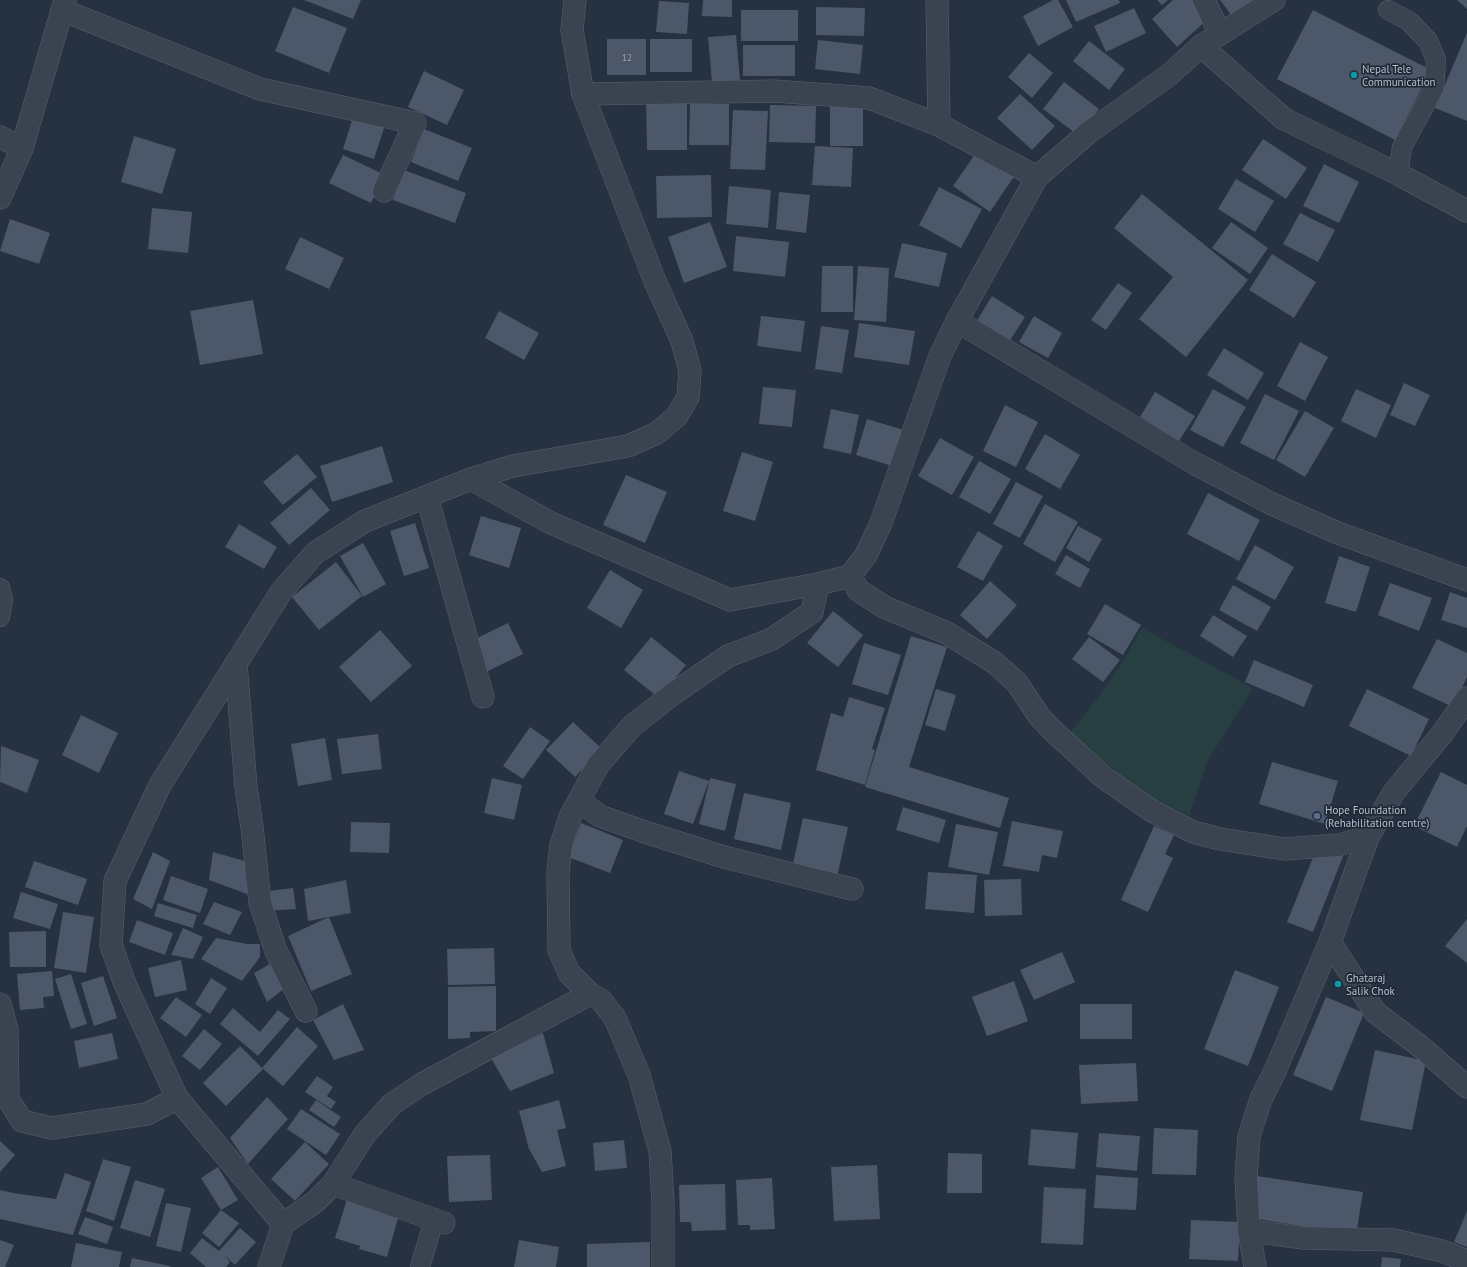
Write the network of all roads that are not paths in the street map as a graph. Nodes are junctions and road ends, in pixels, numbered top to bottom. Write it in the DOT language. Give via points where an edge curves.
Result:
graph roads {
  1 [pos="575,0"];
  2 [pos="937,0"];
  3 [pos="1204,0"];
  4 [pos="1274,0"];
  5 [pos="64,5"];
  6 [pos="1388,10"];
  7 [pos="1220,34"];
  8 [pos="1201,46"];
  9 [pos="583,94"];
  10 [pos="938,125"];
  11 [pos="0,137"];
  12 [pos="22,148"];
  13 [pos="1398,174"];
  14 [pos="1037,177"];
  15 [pos="384,191"];
  16 [pos="0,198"];
  17 [pos="1467,211"];
  18 [pos="957,321"];
  19 [pos="471,478"];
  20 [pos="427,497"];
  21 [pos="850,576"];
  22 [pos="1467,580"];
  23 [pos="818,584"];
  24 [pos="0,588"];
  25 [pos="0,617"];
  26 [pos="236,664"];
  27 [pos="483,696"];
  28 [pos="1467,698"];
  29 [pos="579,801"];
  30 [pos="1368,837"];
  31 [pos="852,889"];
  32 [pos="1330,942"];
  33 [pos="590,994"];
  34 [pos="0,1004"];
  35 [pos="306,1011"];
  36 [pos="1467,1087"];
  37 [pos="177,1098"];
  38 [pos="333,1184"];
  39 [pos="439,1221"];
  40 [pos="284,1224"];
  41 [pos="1249,1231"];
  42 [pos="1467,1261"];
  43 [pos="269,1267"];
  44 [pos="420,1267"];
  45 [pos="663,1267"];
  46 [pos="1255,1267"];
  1 -- 9 [label="street" via="572,30"];
  2 -- 10 [label="street"];
  3 -- 7 [label="street"];
  4 -- 7 [label="street"];
  5 -- 12 [label="street"];
  5 -- 15 [label="street" via="260,89 415,122"];
  6 -- 13 [label="lane" via="1409,21 1428,41 1436,60 1434,88 1402,147"];
  7 -- 8 [label="street"];
  8 -- 13 [label="street" via="1284,119"];
  8 -- 14 [label="street" via="1169,75 1088,133"];
  9 -- 10 [label="street" via="774,91 869,98"];
  9 -- 19 [label="street" via="654,279 682,341 690,371 688,397 677,416 657,433 628,446 513,466"];
  10 -- 14 [label="street"];
  11 -- 12 [label="street"];
  12 -- 16 [label="street"];
  13 -- 17 [label="street"];
  14 -- 18 [label="street"];
  18 -- 21 [label="street" via="940,356 881,522 866,555"];
  18 -- 22 [label="street" via="1194,463 1272,504 1338,533"];
  19 -- 20 [label="street"];
  19 -- 23 [label="street" via="552,523 730,600"];
  20 -- 26 [label="street" via="365,521 315,553 281,592"];
  20 -- 27 [label="street"];
  21 -- 23 [label="street"];
  21 -- 30 [label="street" via="858,590 884,607 947,633 995,663 1017,683 1050,728 1103,776 1152,811 1193,832 1285,849 1338,845"];
  23 -- 29 [label="street" via="812,612 772,639 728,656 632,726 598,765"];
  24 -- 25 [label="lane"];
  26 -- 35 [label="street" via="246,787 260,903 276,951"];
  26 -- 37 [label="street" via="160,785 115,881 111,945 125,984"];
  28 -- 30 [label="street" via="1442,734 1394,792"];
  29 -- 31 [label="street" via="600,816 645,832 724,857"];
  29 -- 33 [label="street" via="570,817 561,845 558,872 559,950 569,973"];
  30 -- 32 [label="street"];
  32 -- 36 [label="street" via="1375,1012"];
  32 -- 41 [label="street" via="1262,1099 1249,1136 1246,1178"];
  33 -- 38 [label="street" via="422,1084 392,1104 365,1134"];
  33 -- 45 [label="street" via="601,1000 615,1018 639,1075 660,1151"];
  34 -- 37 [label="street" via="7,1029 8,1099 22,1121 52,1128 147,1114"];
  37 -- 40 [label="street"];
  38 -- 39 [label="street"];
  38 -- 40 [label="street" via="316,1202"];
  39 -- 44 [label="lane"];
  40 -- 43 [label="street"];
  41 -- 42 [label="street" via="1304,1238 1394,1240 1442,1251"];
  41 -- 46 [label="street"];
}
